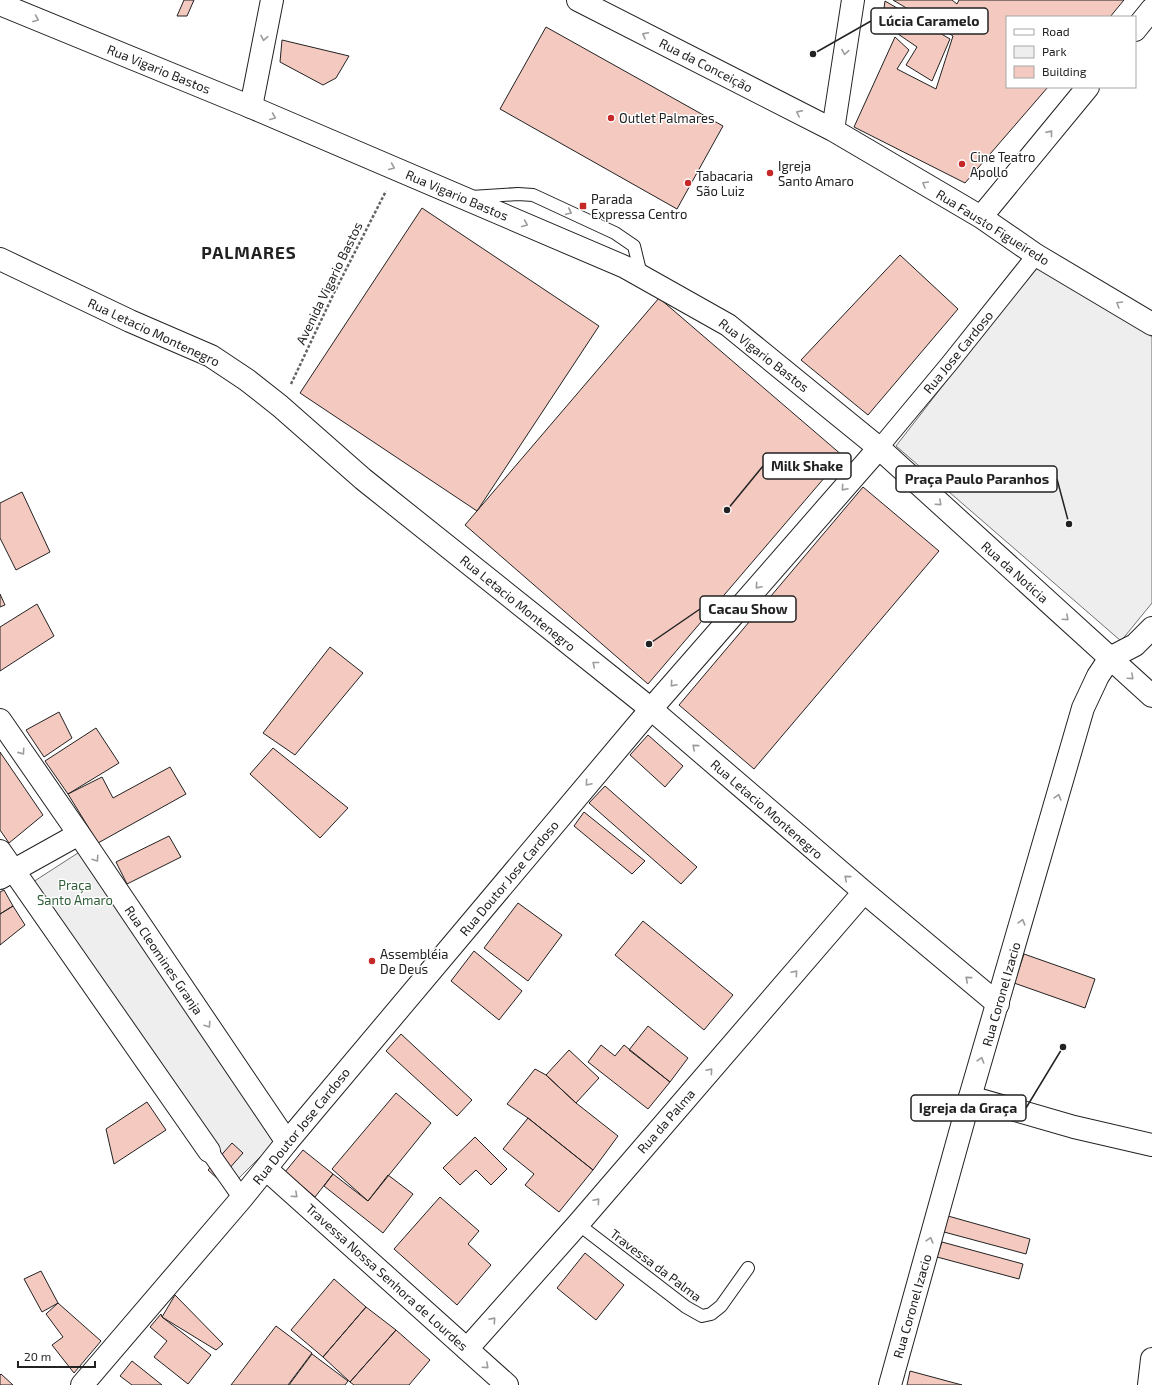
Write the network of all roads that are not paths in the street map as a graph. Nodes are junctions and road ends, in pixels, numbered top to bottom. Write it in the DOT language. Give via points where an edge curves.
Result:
graph roads {
  1 [pos="272,0"];
  2 [pos="578,0"];
  3 [pos="853,0"];
  4 [pos="0,4"];
  5 [pos="1152,9"];
  6 [pos="1136,29"];
  7 [pos="1087,88"];
  8 [pos="251,107"];
  9 [pos="833,130"];
  10 [pos="464,198"];
  11 [pos="981,217"];
  12 [pos="1036,254"];
  13 [pos="0,259"];
  14 [pos="641,275"];
  15 [pos="1152,324"];
  16 [pos="879,448"];
  17 [pos="1152,628"];
  18 [pos="1110,658"];
  19 [pos="1152,696"];
  20 [pos="651,709"];
  21 [pos="0,720"];
  22 [pos="79,834"];
  23 [pos="0,851"];
  24 [pos="7,874"];
  25 [pos="864,892"];
  26 [pos="998,1004"];
  27 [pos="970,1097"];
  28 [pos="287,1142"];
  29 [pos="1152,1145"];
  30 [pos="208,1151"];
  31 [pos="266,1169"];
  32 [pos="242,1198"];
  33 [pos="578,1224"];
  34 [pos="748,1268"];
  35 [pos="467,1349"];
  36 [pos="1152,1359"];
  37 [pos="82,1385"];
  38 [pos="507,1385"];
  39 [pos="890,1385"];
  40 [pos="1149,1385"];
  1 -- 8 [label="street, one-way"];
  9 -- 2 [label="street, Rua da Conceição, one-way"];
  3 -- 9 [label="street, one-way"];
  4 -- 8 [label="street, Rua Vigario Bastos, one-way"];
  5 -- 6 [label="street"];
  11 -- 7 [label="street, one-way"];
  8 -- 10 [label="street, Rua Vigario Bastos, one-way"];
  11 -- 9 [label="street, Rua Fausto Figueiredo, one-way"];
  10 -- 14 [label="street, Rua Vigario Bastos, one-way"];
  10 -- 14 [label="lane, one-way" via="533,195 615,233 634,246"];
  11 -- 12 [label="street, Rua Fausto Figueiredo"];
  15 -- 12 [label="street, Rua Fausto Figueiredo, one-way"];
  12 -- 16 [label="street, Rua Jose Cardoso"];
  20 -- 13 [label="street, Rua Letacio Montenegro, one-way" via="363,479 247,380 211,356 130,321"];
  14 -- 16 [label="street, Rua Vigario Bastos" via="728,325"];
  16 -- 18 [label="street, Rua da Noticia, one-way"];
  16 -- 20 [label="street, Rua Doutor Jose Cardoso, one-way"];
  17 -- 18 [label="street, Rua Coronel Izacio" via="1135,645"];
  18 -- 19 [label="street, Rua da Noticia, one-way"];
  26 -- 18 [label="street, Rua Coronel Izacio, one-way" via="1083,708 1098,676"];
  25 -- 20 [label="street, Rua Letacio Montenegro, one-way"];
  20 -- 28 [label="street, Rua Doutor Jose Cardoso, one-way"];
  21 -- 22 [label="street, Rua Cleomines Granja, one-way"];
  22 -- 24 [label="street"];
  22 -- 28 [label="street, Rua Cleomines Granja, one-way"];
  23 -- 24 [label="street"];
  24 -- 30 [label="street"];
  26 -- 25 [label="street, Rua Letacio Montenegro, one-way"];
  33 -- 25 [label="street, Rua da Palma, one-way"];
  27 -- 26 [label="street, Rua Coronel Izacio, one-way"];
  27 -- 29 [label="street" via="1074,1127"];
  39 -- 27 [label="street, Rua Coronel Izacio, one-way"];
  28 -- 31 [label="street, Rua Doutor Jose Cardoso"];
  30 -- 32 [label="street"];
  31 -- 32 [label="street, Rua Doutor Jose Cardoso"];
  31 -- 35 [label="street, Travessa Nossa Senhora de Lourdes, one-way"];
  32 -- 37 [label="street, Rua Doutor Jose Cardoso"];
  33 -- 34 [label="lane, Travessa da Palma" via="686,1307 702,1316 711,1314 721,1306"];
  35 -- 33 [label="street, Rua da Palma, one-way"];
  35 -- 38 [label="street, Travessa Nossa Senhora de Lourdes, one-way"];
  36 -- 40 [label="street"];
}
